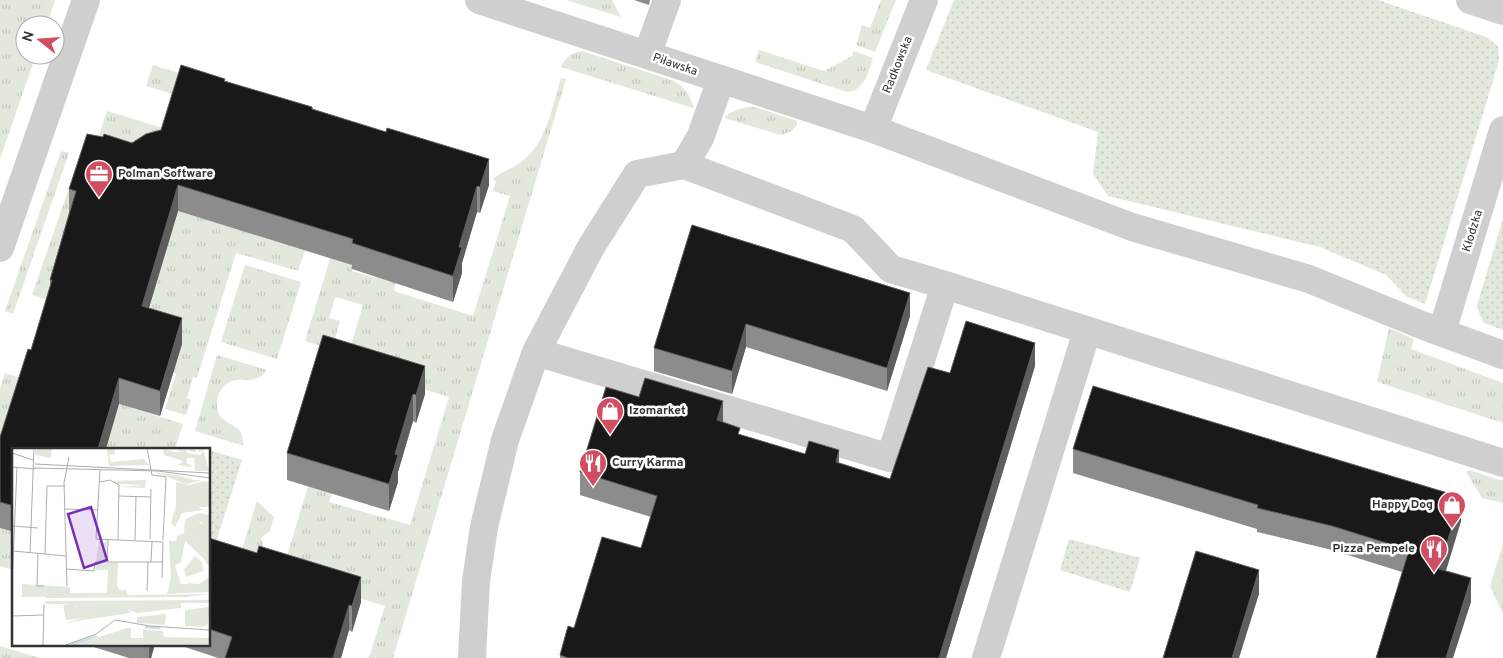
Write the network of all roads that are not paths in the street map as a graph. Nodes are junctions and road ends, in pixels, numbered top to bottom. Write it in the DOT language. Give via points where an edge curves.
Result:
graph roads {
  1 [pos="86,0"];
  2 [pos="478,0"];
  3 [pos="666,0"];
  4 [pos="924,0"];
  5 [pos="1470,0"];
  6 [pos="1503,11"];
  7 [pos="647,55"];
  8 [pos="721,80"];
  9 [pos="872,129"];
  10 [pos="1503,130"];
  11 [pos="684,165"];
  12 [pos="0,248"];
  13 [pos="945,284"];
  14 [pos="1087,330"];
  15 [pos="1442,332"];
  16 [pos="536,352"];
  17 [pos="1503,355"];
  18 [pos="1503,463"];
  19 [pos="472,658"];
  20 [pos="986,658"];
  1 -- 12 [label="street"];
  2 -- 7 [label="street, Piławska"];
  3 -- 7 [label="street"];
  4 -- 9 [label="street, Radkowska"];
  5 -- 6 [label="street"];
  7 -- 8 [label="street, Piławska"];
  8 -- 9 [label="street, Piławska"];
  8 -- 11 [label="street" via="700,138"];
  9 -- 15 [label="street, Piławska" via="1132,227 1309,279"];
  10 -- 15 [label="street, Kłodzka"];
  11 -- 13 [label="street" via="853,229 891,269"];
  11 -- 16 [label="street" via="637,174 592,247"];
  13 -- 14 [label="street"];
  13 -- 16 [label="street" via="890,458"];
  14 -- 18 [label="street"];
  14 -- 20 [label="street"];
  15 -- 17 [label="street, Piławska"];
  16 -- 19 [label="street" via="505,440 484,526 476,582"];
}
